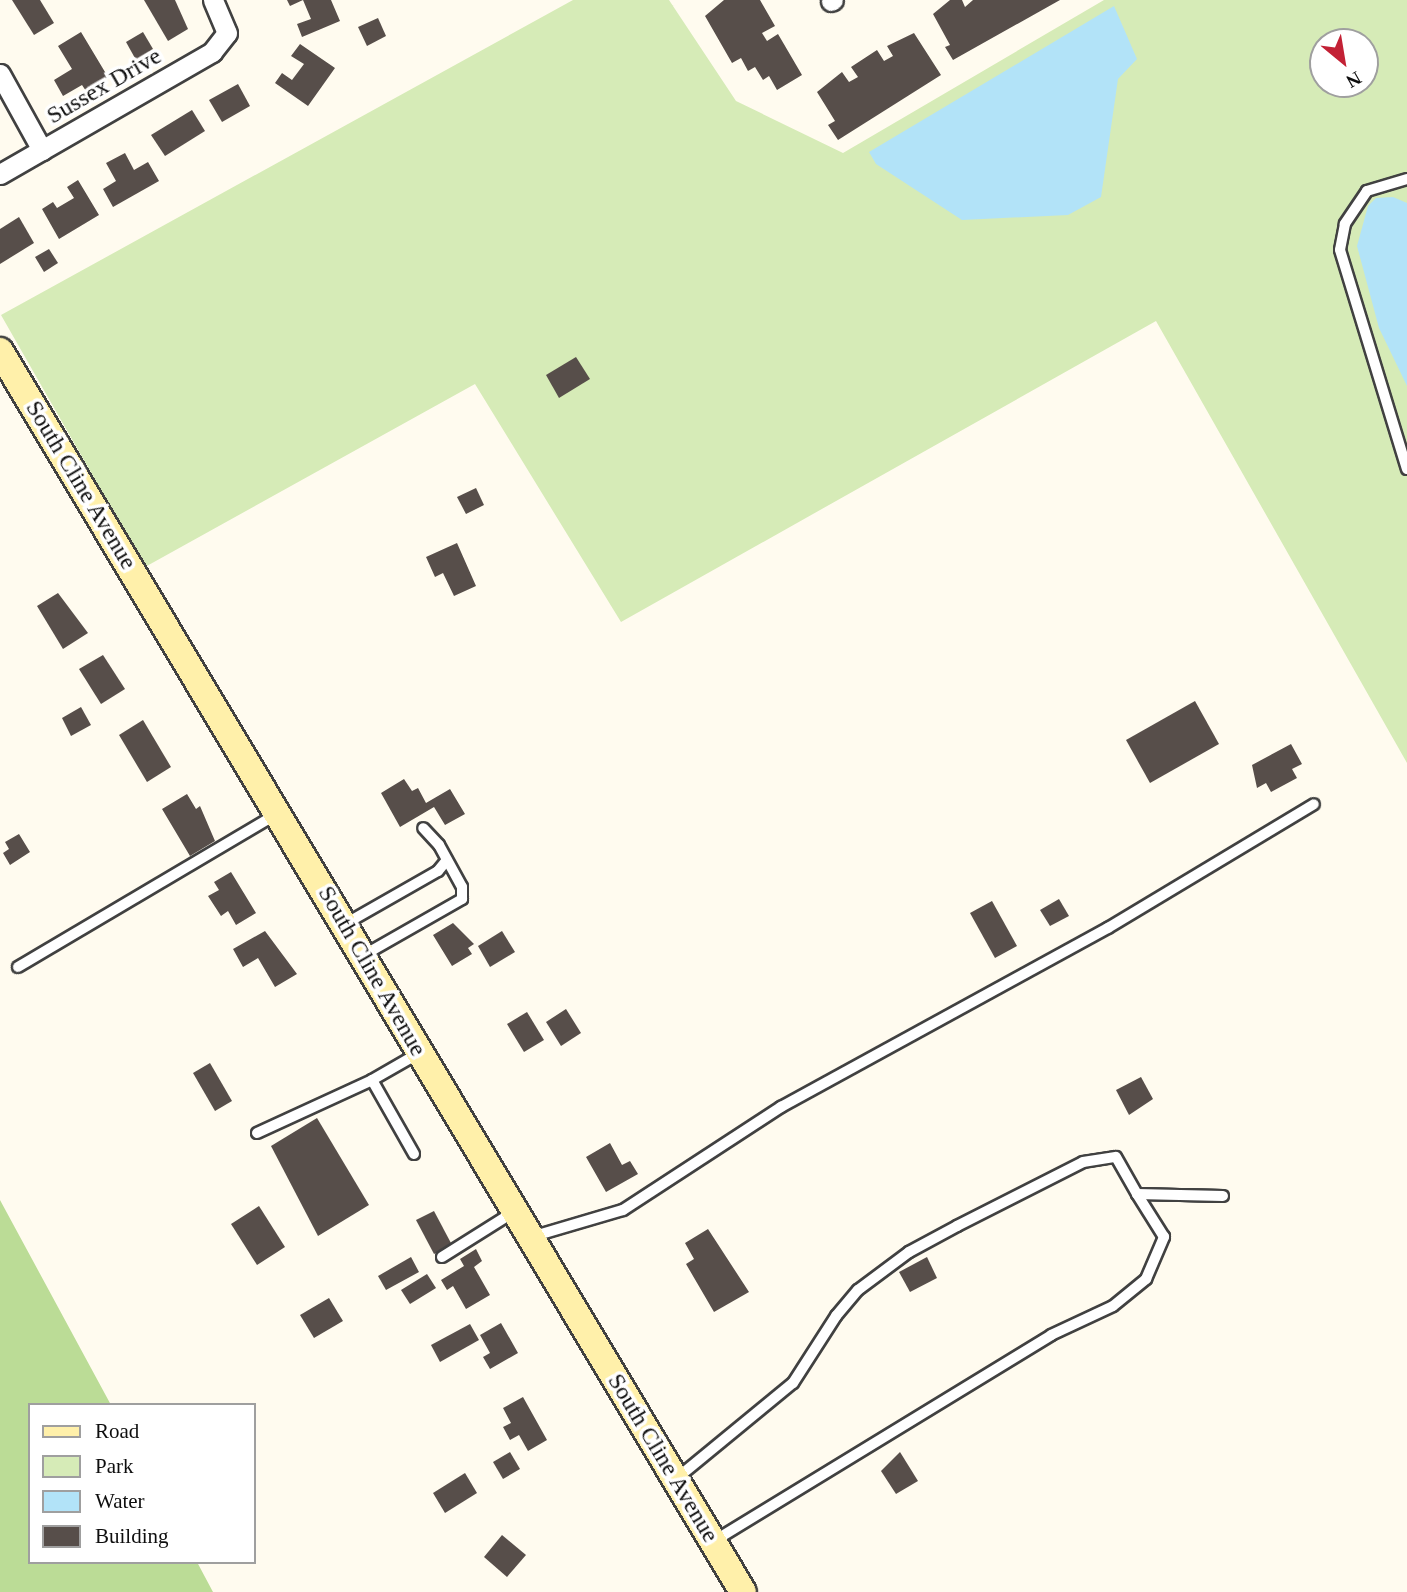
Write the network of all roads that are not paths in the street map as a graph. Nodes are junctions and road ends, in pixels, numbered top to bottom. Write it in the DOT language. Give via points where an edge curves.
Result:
graph roads {
  1 [pos="213,0"];
  2 [pos="0,74"];
  3 [pos="42,150"];
  4 [pos="0,174"];
  5 [pos="1407,179"];
  6 [pos="0,351"];
  7 [pos="1407,469"];
  8 [pos="1314,804"];
  9 [pos="278,813"];
  10 [pos="423,828"];
  11 [pos="447,860"];
  12 [pos="345,924"];
  13 [pos="363,955"];
  14 [pos="18,967"];
  15 [pos="420,1052"];
  16 [pos="372,1080"];
  17 [pos="257,1133"];
  18 [pos="414,1154"];
  19 [pos="1137,1194"];
  20 [pos="1223,1196"];
  21 [pos="515,1211"];
  22 [pos="531,1237"];
  23 [pos="442,1257"];
  24 [pos="676,1479"];
  25 [pos="713,1542"];
  26 [pos="743,1592"];
  1 -- 3 [label="street, Sussex Drive" via="227,33 212,52"];
  2 -- 3 [label="street"];
  3 -- 4 [label="street, Sussex Drive"];
  5 -- 7 [label="lane" via="1367,191 1345,224 1340,250"];
  6 -- 9 [label="street, South Cline Avenue"];
  8 -- 22 [label="lane" via="1108,928 781,1107 688,1163 624,1210"];
  9 -- 12 [label="street, South Cline Avenue"];
  9 -- 14 [label="lane"];
  10 -- 11 [label="lane" via="433,835"];
  11 -- 12 [label="lane" via="438,871"];
  11 -- 13 [label="lane" via="463,887 462,899"];
  12 -- 13 [label="street, South Cline Avenue"];
  13 -- 15 [label="street, South Cline Avenue"];
  15 -- 16 [label="lane"];
  15 -- 21 [label="street, South Cline Avenue"];
  16 -- 17 [label="lane"];
  16 -- 18 [label="lane"];
  19 -- 20 [label="lane"];
  19 -- 24 [label="lane" via="1116,1157 1083,1162 909,1252 858,1290 793,1383"];
  19 -- 25 [label="lane" via="1164,1237 1146,1279 1113,1306 1051,1335"];
  21 -- 22 [label="street, South Cline Avenue"];
  21 -- 23 [label="lane"];
  22 -- 24 [label="street, South Cline Avenue"];
  24 -- 25 [label="street, South Cline Avenue"];
  25 -- 26 [label="street, South Cline Avenue"];
}
